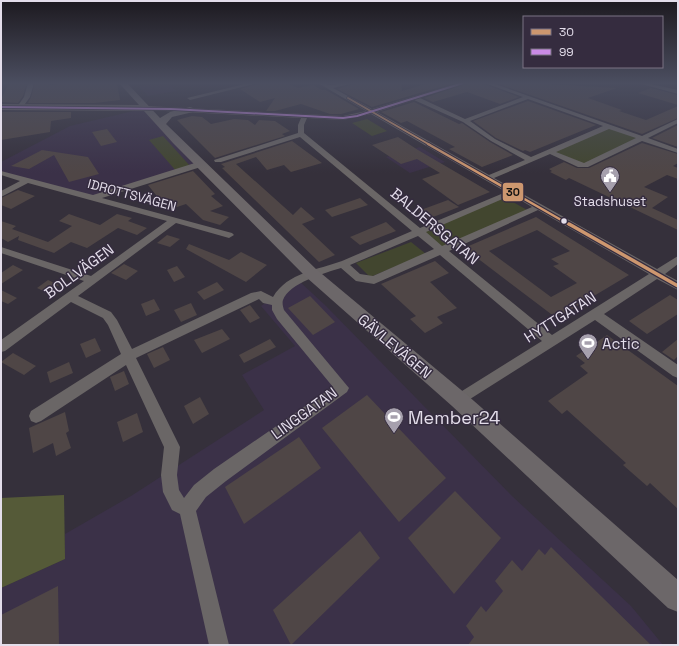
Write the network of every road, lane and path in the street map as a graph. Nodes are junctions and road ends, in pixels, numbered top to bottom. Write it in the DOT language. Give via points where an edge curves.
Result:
graph roads {
  1 [pos="151,113"];
  2 [pos="177,113"];
  3 [pos="250,113"];
  4 [pos="366,113"];
  5 [pos="373,113"];
  6 [pos="449,113"];
  7 [pos="484,113"];
  8 [pos="574,113"];
  9 [pos="305,116"];
  10 [pos="465,120"];
  11 [pos="678,121"];
  12 [pos="161,124"];
  13 [pos="610,126"];
  14 [pos="301,134"];
  15 [pos="642,138"];
  16 [pos="678,151"];
  17 [pos="550,152"];
  18 [pos="218,160"];
  19 [pos="531,160"];
  20 [pos="201,164"];
  21 [pos="1,173"];
  22 [pos="488,178"];
  23 [pos="28,180"];
  24 [pos="513,192"];
  25 [pos="1,194"];
  26 [pos="93,198"];
  27 [pos="538,207"];
  28 [pos="175,220"];
  29 [pos="420,232"];
  30 [pos="229,235"];
  31 [pos="1,250"];
  32 [pos="442,250"];
  33 [pos="678,259"];
  34 [pos="343,264"];
  35 [pos="311,273"];
  36 [pos="658,275"];
  37 [pos="92,280"];
  38 [pos="678,286"];
  39 [pos="70,297"];
  40 [pos="277,302"];
  41 [pos="595,314"];
  42 [pos="551,341"];
  43 [pos="1,347"];
  44 [pos="129,356"];
  45 [pos="678,372"];
  46 [pos="459,400"];
  47 [pos="36,416"];
  48 [pos="187,509"];
  49 [pos="678,598"];
  50 [pos="219,645"];
  1 -- 12 [label="main road, GÄVLEVÄGEN"];
  2 -- 12 [label="main road" via="169,115"];
  3 -- 9 [label="street"];
  4 -- 9 [label="street" via="343,118"];
  5 -- 22 [label="street"];
  6 -- 10 [label="street"];
  7 -- 10 [label="street"];
  8 -- 13 [label="street"];
  9 -- 14 [label="street" via="301,124"];
  10 -- 19 [label="street" via="493,140"];
  11 -- 15 [label="street"];
  12 -- 20 [label="main road, GÄVLEVÄGEN"];
  13 -- 15 [label="street"];
  13 -- 17 [label="street"];
  14 -- 18 [label="street"];
  14 -- 29 [label="street, BALDERSGATAN"];
  15 -- 16 [label="street"];
  15 -- 17 [label="street" via="584,165"];
  17 -- 19 [label="street"];
  19 -- 22 [label="street"];
  20 -- 26 [label="street"];
  20 -- 35 [label="main road, GÄVLEVÄGEN"];
  21 -- 23 [label="street, IDROTTSVÄGEN"];
  22 -- 24 [label="street"];
  23 -- 25 [label="street"];
  23 -- 26 [label="street, IDROTTSVÄGEN"];
  24 -- 27 [label="street"];
  24 -- 29 [label="street"];
  26 -- 28 [label="street, IDROTTSVÄGEN"];
  27 -- 32 [label="street"];
  27 -- 36 [label="street"];
  28 -- 30 [label="street, IDROTTSVÄGEN"];
  28 -- 37 [label="street, BOLLVÄGEN"];
  29 -- 32 [label="street, BALDERSGATAN"];
  29 -- 34 [label="street"];
  31 -- 37 [label="street"];
  32 -- 34 [label="street" via="374,280 356,278"];
  32 -- 42 [label="street, BALDERSGATAN"];
  33 -- 36 [label="street, HYTTGATAN"];
  34 -- 35 [label="street"];
  35 -- 40 [label="street" via="288,286"];
  35 -- 46 [label="main road, GÄVLEVÄGEN"];
  36 -- 38 [label="street"];
  36 -- 41 [label="street, HYTTGATAN"];
  37 -- 39 [label="street, BOLLVÄGEN"];
  39 -- 43 [label="street, BOLLVÄGEN"];
  39 -- 44 [label="street" via="107,315"];
  40 -- 44 [label="street" via="261,295 255,296"];
  40 -- 48 [label="street, LINGGATAN" via="281,316 342,388 220,475 200,491"];
  41 -- 42 [label="street, HYTTGATAN"];
  41 -- 45 [label="street"];
  42 -- 46 [label="street, HYTTGATAN"];
  44 -- 47 [label="street"];
  44 -- 48 [label="street" via="172,447 169,475 171,492 178,504"];
  46 -- 49 [label="main road, GÄVLEVÄGEN"];
  48 -- 50 [label="street"];
}
